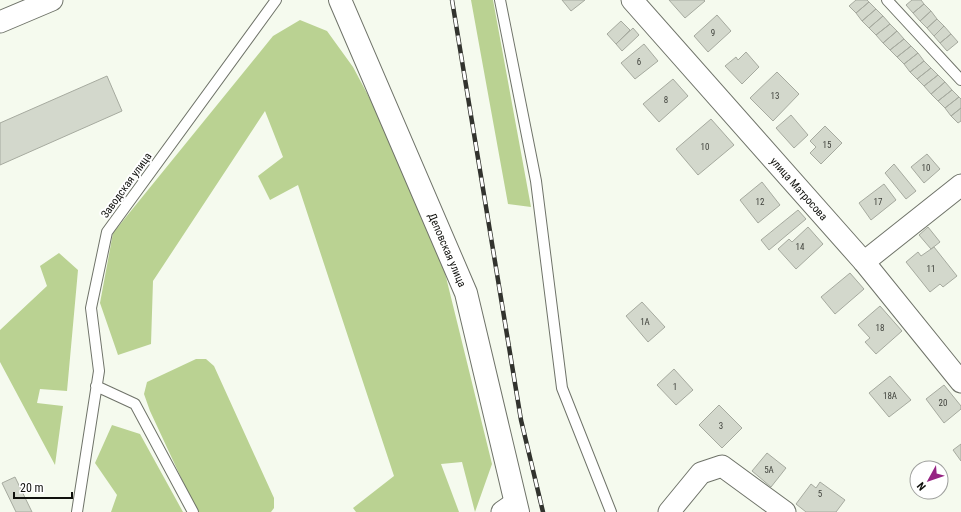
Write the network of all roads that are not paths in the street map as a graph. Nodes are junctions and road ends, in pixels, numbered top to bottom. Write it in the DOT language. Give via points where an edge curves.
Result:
graph roads {
  1 [pos="52,0"];
  2 [pos="276,0"];
  3 [pos="340,0"];
  4 [pos="500,0"];
  5 [pos="632,0"];
  6 [pos="887,0"];
  7 [pos="0,22"];
  8 [pos="961,80"];
  9 [pos="961,185"];
  10 [pos="864,262"];
  11 [pos="961,382"];
  12 [pos="96,386"];
  13 [pos="512,509"];
  14 [pos="78,512"];
  15 [pos="193,512"];
  16 [pos="611,512"];
  17 [pos="669,512"];
  18 [pos="785,512"];
  1 -- 7 [label="street"];
  2 -- 12 [label="lane, Заводская улица" via="107,232 91,308 99,371"];
  3 -- 13 [label="street, Деповская улица" via="466,293"];
  4 -- 16 [label="lane" via="536,181 562,388"];
  5 -- 10 [label="street, улица Матросова"];
  6 -- 8 [label="lane"];
  9 -- 10 [label="street"];
  10 -- 11 [label="street, улица Матросова"];
  12 -- 14 [label="lane, Заводская улица"];
  12 -- 15 [label="lane" via="135,404"];
  17 -- 18 [label="street" via="701,473 722,466"];
}
